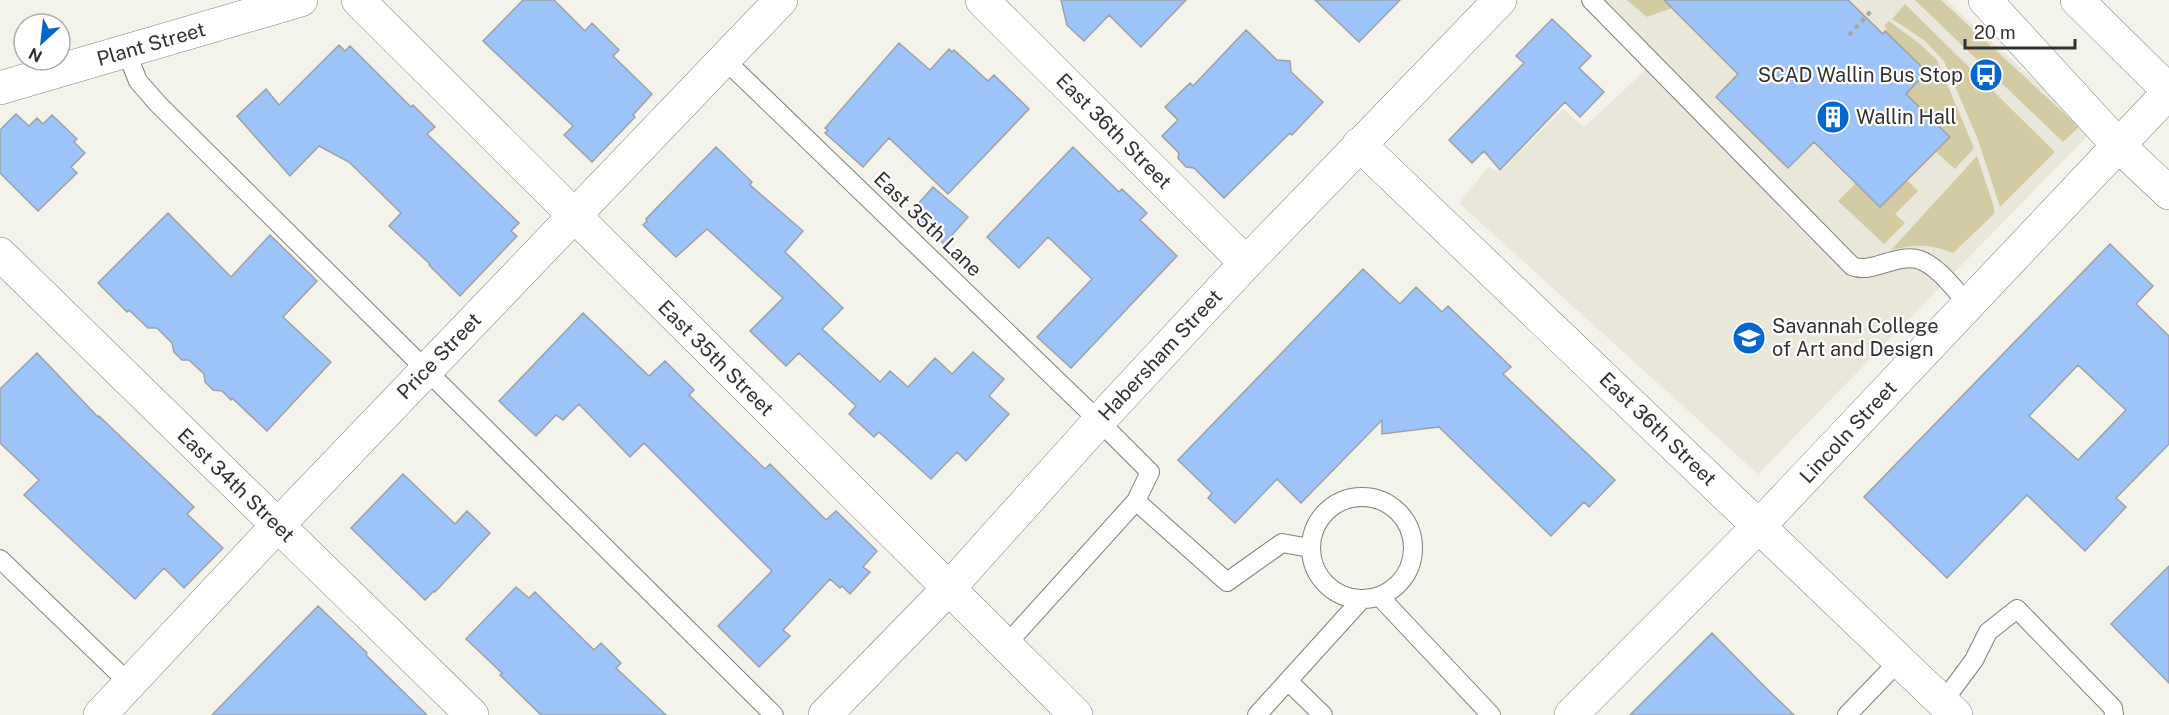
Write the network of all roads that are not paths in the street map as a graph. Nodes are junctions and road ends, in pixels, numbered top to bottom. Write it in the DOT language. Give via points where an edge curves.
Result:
graph roads {
  1 [pos="301,0"];
  2 [pos="358,0"];
  3 [pos="781,0"];
  4 [pos="982,0"];
  5 [pos="1500,0"];
  6 [pos="1591,0"];
  7 [pos="1985,0"];
  8 [pos="2077,0"];
  9 [pos="126,51"];
  10 [pos="725,60"];
  11 [pos="0,88"];
  12 [pos="2169,91"];
  13 [pos="1359,144"];
  14 [pos="2118,145"];
  15 [pos="2169,193"];
  16 [pos="573,216"];
  17 [pos="0,254"];
  18 [pos="1246,263"];
  19 [pos="1968,304"];
  20 [pos="427,370"];
  21 [pos="1099,420"];
  22 [pos="1136,501"];
  23 [pos="277,526"];
  24 [pos="1759,526"];
  25 [pos="1310,548"];
  26 [pos="0,559"];
  27 [pos="949,588"];
  28 [pos="1370,598"];
  29 [pos="1006,645"];
  30 [pos="1899,661"];
  31 [pos="1288,681"];
  32 [pos="130,684"];
  33 [pos="1949,709"];
  34 [pos="1484,712"];
  35 [pos="1849,714"];
  36 [pos="100,715"];
  37 [pos="472,715"];
  38 [pos="774,715"];
  39 [pos="825,715"];
  40 [pos="1076,715"];
  41 [pos="1257,715"];
  42 [pos="1323,715"];
  43 [pos="1571,715"];
  44 [pos="2114,715"];
  1 -- 9 [label="street, Plant Street"];
  2 -- 16 [label="street, East 35th Street"];
  3 -- 10 [label="street, Price Street"];
  4 -- 18 [label="street, East 36th Street"];
  5 -- 13 [label="street, Habersham Street"];
  6 -- 19 [label="lane" via="1852,266 1863,270 1893,261 1921,261"];
  7 -- 14 [label="street"];
  8 -- 12 [label="street"];
  9 -- 11 [label="street, Plant Street"];
  9 -- 20 [label="lane" via="138,81 158,104"];
  10 -- 16 [label="street, Price Street"];
  10 -- 21 [label="lane, East 35th Lane"];
  12 -- 14 [label="street, Lincoln Street"];
  13 -- 18 [label="street, Habersham Street"];
  13 -- 24 [label="street, East 36th Street"];
  14 -- 15 [label="street"];
  14 -- 19 [label="street, Lincoln Street"];
  16 -- 20 [label="street, Price Street"];
  16 -- 27 [label="street, East 35th Street"];
  17 -- 23 [label="street, East 34th Street"];
  18 -- 21 [label="street, Habersham Street"];
  19 -- 24 [label="street, Lincoln Street"];
  20 -- 23 [label="street, Price Street"];
  20 -- 38 [label="lane"];
  21 -- 22 [label="lane, East 35th Lane" via="1150,472"];
  21 -- 27 [label="street, Habersham Street"];
  22 -- 25 [label="lane" via="1227,582 1282,543"];
  22 -- 29 [label="lane"];
  23 -- 32 [label="street, Price Street"];
  23 -- 37 [label="street, East 34th Street"];
  24 -- 30 [label="street, East 36th Street"];
  24 -- 43 [label="street, Lincoln Street"];
  25 -- 28 [label="lane" via="1320,578 1332,589 1346,597"];
  25 -- 28 [label="lane" via="1321,518 1332,506 1348,498 1383,500 1397,510 1408,524 1413,559 1395,588"];
  26 -- 32 [label="lane"];
  27 -- 29 [label="street, East 35th Street"];
  27 -- 39 [label="street, Habersham Street"];
  28 -- 31 [label="lane"];
  28 -- 34 [label="lane"];
  29 -- 40 [label="street, East 35th Street"];
  30 -- 33 [label="street, East 36th Street"];
  30 -- 35 [label="lane"];
  31 -- 41 [label="lane"];
  31 -- 42 [label="lane"];
  32 -- 36 [label="street, Price Street"];
  33 -- 44 [label="lane" via="1988,632 2017,609 2113,708"];
}
